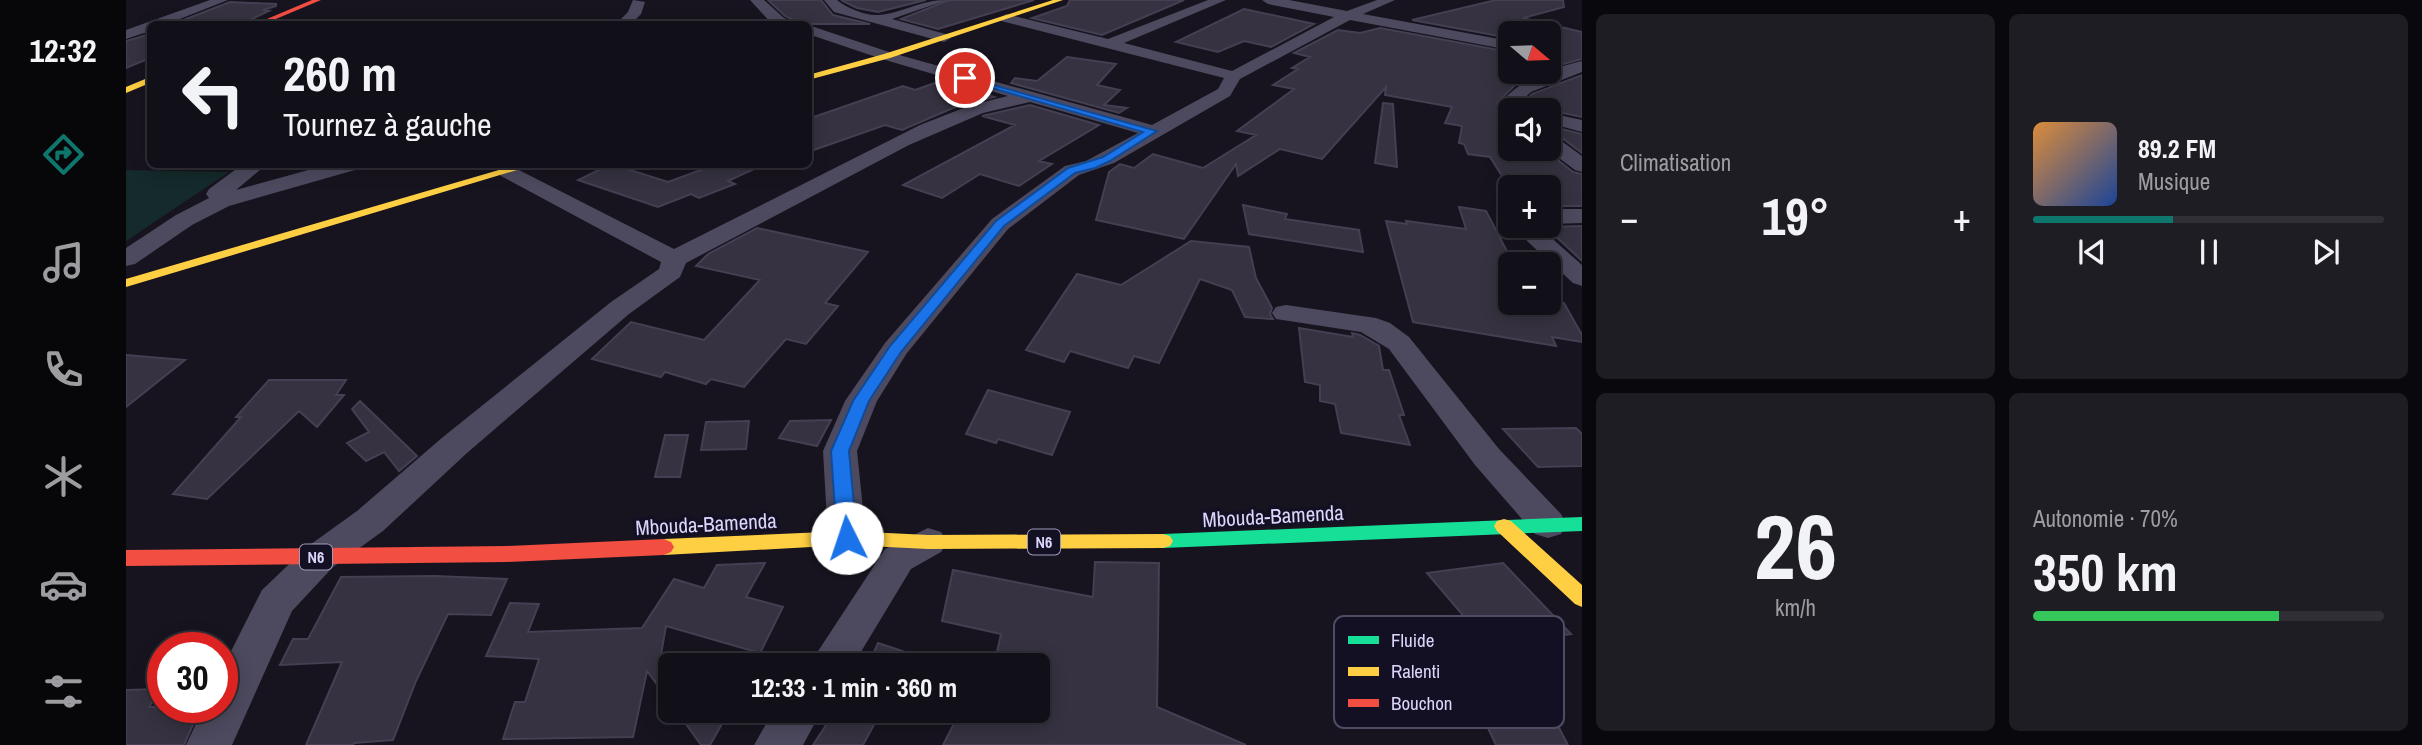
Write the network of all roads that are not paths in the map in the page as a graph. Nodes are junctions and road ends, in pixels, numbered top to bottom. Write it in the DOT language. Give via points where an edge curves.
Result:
graph roads {
  1 [pos="222,0"];
  2 [pos="318,0"];
  3 [pos="334,0"];
  4 [pos="756,0"];
  5 [pos="830,0"];
  6 [pos="941,0"];
  7 [pos="1056,0"];
  8 [pos="1220,0"];
  9 [pos="1268,0"];
  10 [pos="1389,0"];
  11 [pos="638,2"];
  12 [pos="1348,15"];
  13 [pos="1006,18"];
  14 [pos="880,19"];
  15 [pos="164,21"];
  16 [pos="266,21"];
  17 [pos="285,21"];
  18 [pos="626,21"];
  19 [pos="776,21"];
  20 [pos="147,27"];
  21 [pos="812,30"];
  22 [pos="126,35"];
  23 [pos="944,38"];
  24 [pos="1109,44"];
  25 [pos="1498,44"];
  26 [pos="887,56"];
  27 [pos="1561,56"];
  28 [pos="1582,60"];
  29 [pos="1582,66"];
  30 [pos="147,71"];
  31 [pos="1234,76"];
  32 [pos="812,77"];
  33 [pos="126,80"];
  34 [pos="147,80"];
  35 [pos="126,90"];
  36 [pos="1029,97"];
  37 [pos="1512,98"];
  38 [pos="1561,121"];
  39 [pos="1582,125"];
  40 [pos="1152,131"];
  41 [pos="1561,150"];
  42 [pos="1582,166"];
  43 [pos="252,168"];
  44 [pos="340,168"];
  45 [pos="520,168"];
  46 [pos="1561,215"];
  47 [pos="1582,216"];
  48 [pos="184,220"];
  49 [pos="1537,238"];
  50 [pos="126,258"];
  51 [pos="674,259"];
  52 [pos="1582,278"];
  53 [pos="126,283"];
  54 [pos="1286,313"];
  55 [pos="1548,524"];
  56 [pos="1582,524"];
  57 [pos="1504,526"];
  58 [pos="847,538"];
  59 [pos="928,542"];
  60 [pos="320,557"];
  61 [pos="126,558"];
  62 [pos="1582,598"];
  63 [pos="838,653"];
  64 [pos="791,723"];
  65 [pos="209,745"];
  66 [pos="777,745"];
  1 -- 15 [label="street"];
  2 -- 16 [label="main road"];
  3 -- 17 [label="main road"];
  4 -- 19 [label="street"];
  5 -- 14 [label="street" via="839,9"];
  6 -- 14 [label="street"];
  7 -- 13 [label="main road"];
  8 -- 24 [label="street"];
  9 -- 12 [label="street"];
  10 -- 12 [label="street"];
  11 -- 18 [label="street"];
  12 -- 25 [label="street"];
  12 -- 31 [label="street"];
  13 -- 23 [label="main road"];
  13 -- 24 [label="street"];
  14 -- 23 [label="street"];
  20 -- 22 [label="street"];
  21 -- 26 [label="street"];
  23 -- 26 [label="main road"];
  24 -- 31 [label="street"];
  26 -- 32 [label="main road"];
  26 -- 36 [label="street"];
  27 -- 28 [label="street"];
  29 -- 37 [label="street" via="1525,88"];
  30 -- 33 [label="main road"];
  31 -- 40 [label="street" via="1224,92"];
  34 -- 35 [label="main road"];
  36 -- 40 [label="street"];
  36 -- 51 [label="street" via="942,122"];
  38 -- 39 [label="street"];
  40 -- 58 [label="street" via="1099,163 1072,170 1000,223 895,349 861,401 840,451"];
  41 -- 42 [label="street"];
  43 -- 48 [label="street"];
  44 -- 48 [label="street" via="241,194"];
  45 -- 51 [label="street"];
  45 -- 53 [label="main road"];
  46 -- 47 [label="street"];
  48 -- 50 [label="street"];
  49 -- 52 [label="street"];
  51 -- 60 [label="street" via="671,272 620,308 370,521"];
  54 -- 55 [label="street" via="1366,324 1399,344 1487,457"];
  55 -- 56 [label="main road, Mbouda-Bamenda / N6"];
  55 -- 57 [label="main road, Mbouda-Bamenda / N6"];
  57 -- 59 [label="main road, Mbouda-Bamenda / N6" via="1179,541"];
  57 -- 62 [label="main road"];
  58 -- 59 [label="main road, Mbouda-Bamenda / N6"];
  58 -- 60 [label="main road, Mbouda-Bamenda / N6" via="507,554"];
  59 -- 63 [label="street" via="898,559"];
  60 -- 61 [label="main road, Mbouda-Bamenda / N6"];
  60 -- 65 [label="street" via="276,601"];
  64 -- 66 [label="street"];
}
